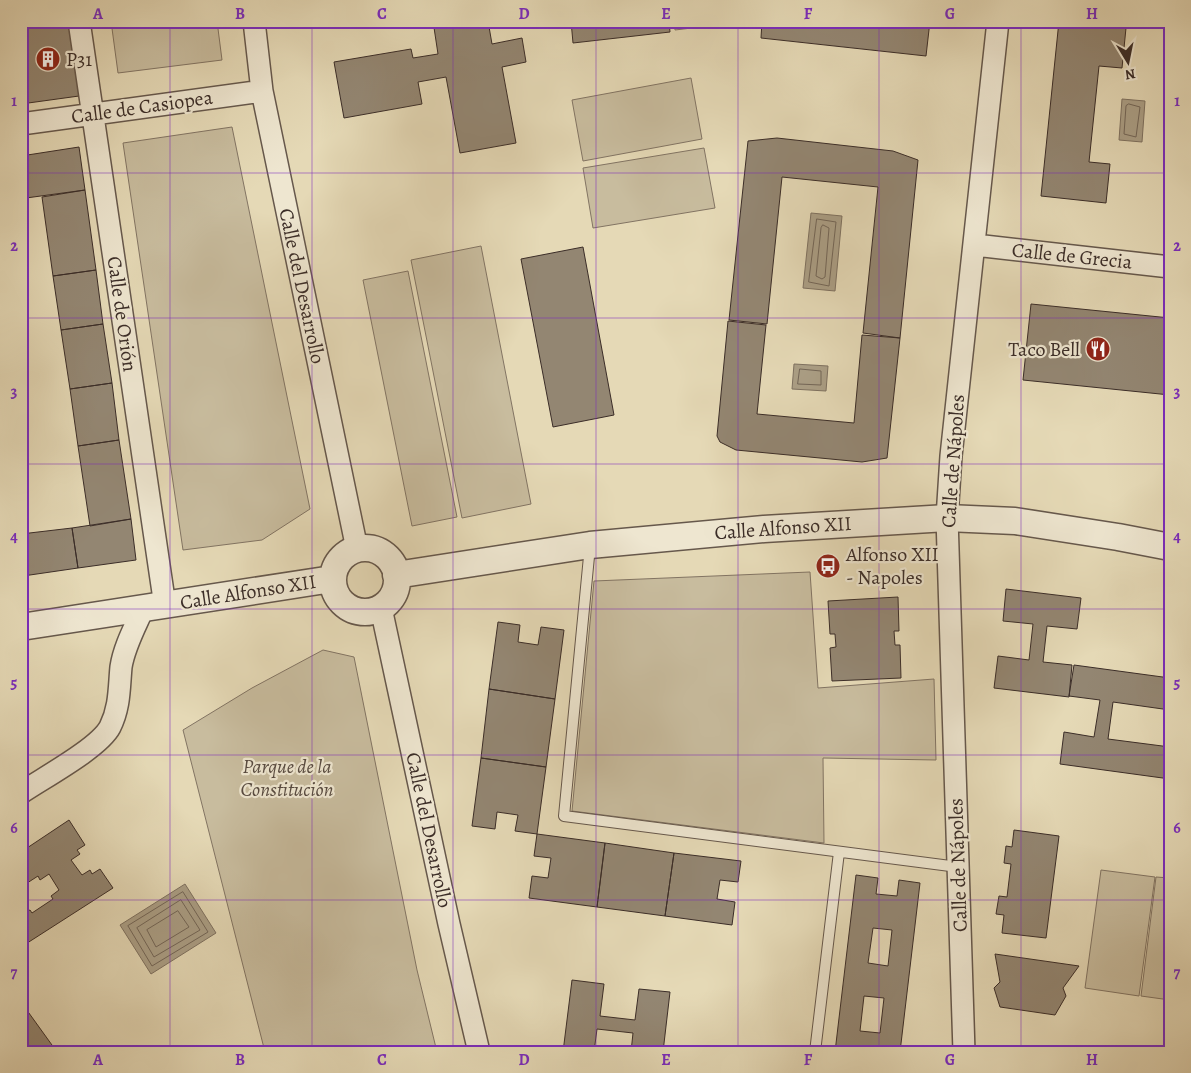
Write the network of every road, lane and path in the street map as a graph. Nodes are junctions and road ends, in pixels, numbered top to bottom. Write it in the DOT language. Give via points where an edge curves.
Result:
graph roads {
  1 [pos="79,21"];
  2 [pos="254,21"];
  3 [pos="998,21"];
  4 [pos="262,91"];
  5 [pos="92,113"];
  6 [pos="21,124"];
  7 [pos="975,245"];
  8 [pos="1170,267"];
  9 [pos="947,518"];
  10 [pos="590,545"];
  11 [pos="1170,547"];
  12 [pos="357,549"];
  13 [pos="396,575"];
  14 [pos="332,579"];
  15 [pos="154,608"];
  16 [pos="381,608"];
  17 [pos="21,627"];
  18 [pos="21,793"];
  19 [pos="839,852"];
  20 [pos="958,867"];
  21 [pos="479,1052"];
  22 [pos="814,1052"];
  23 [pos="964,1052"];
  1 -- 5 [label="street, Calle de Orión"];
  2 -- 4 [label="street, Calle del Desarrollo"];
  3 -- 7 [label="street, Calle de Nápoles"];
  4 -- 5 [label="street, Calle de Casiopea"];
  4 -- 12 [label="street, Calle del Desarrollo"];
  5 -- 6 [label="street, Calle de Casiopea"];
  5 -- 15 [label="street, Calle de Orión"];
  7 -- 8 [label="street, Calle de Grecia"];
  7 -- 9 [label="street, Calle de Nápoles"];
  9 -- 10 [label="street, Calle Alfonso XII" via="764,529"];
  9 -- 11 [label="street, Calle Alfonso XII" via="1014,522"];
  9 -- 20 [label="street, Calle de Nápoles"];
  10 -- 13 [label="street, Calle Alfonso XII"];
  10 -- 19 [label="lane" via="564,816"];
  12 -- 13 [label="street" via="377,551 386,556"];
  12 -- 14 [label="street" via="339,560"];
  13 -- 16 [label="street" via="394,594"];
  14 -- 15 [label="street, Calle Alfonso XII"];
  14 -- 16 [label="street" via="336,596 348,608 364,612"];
  15 -- 17 [label="street, Calle Alfonso XII"];
  15 -- 18 [label="street" via="126,649 118,705 110,727 100,741"];
  16 -- 21 [label="street, Calle del Desarrollo"];
  19 -- 20 [label="lane"];
  19 -- 22 [label="lane"];
  20 -- 23 [label="street, Calle de Nápoles"];
}
